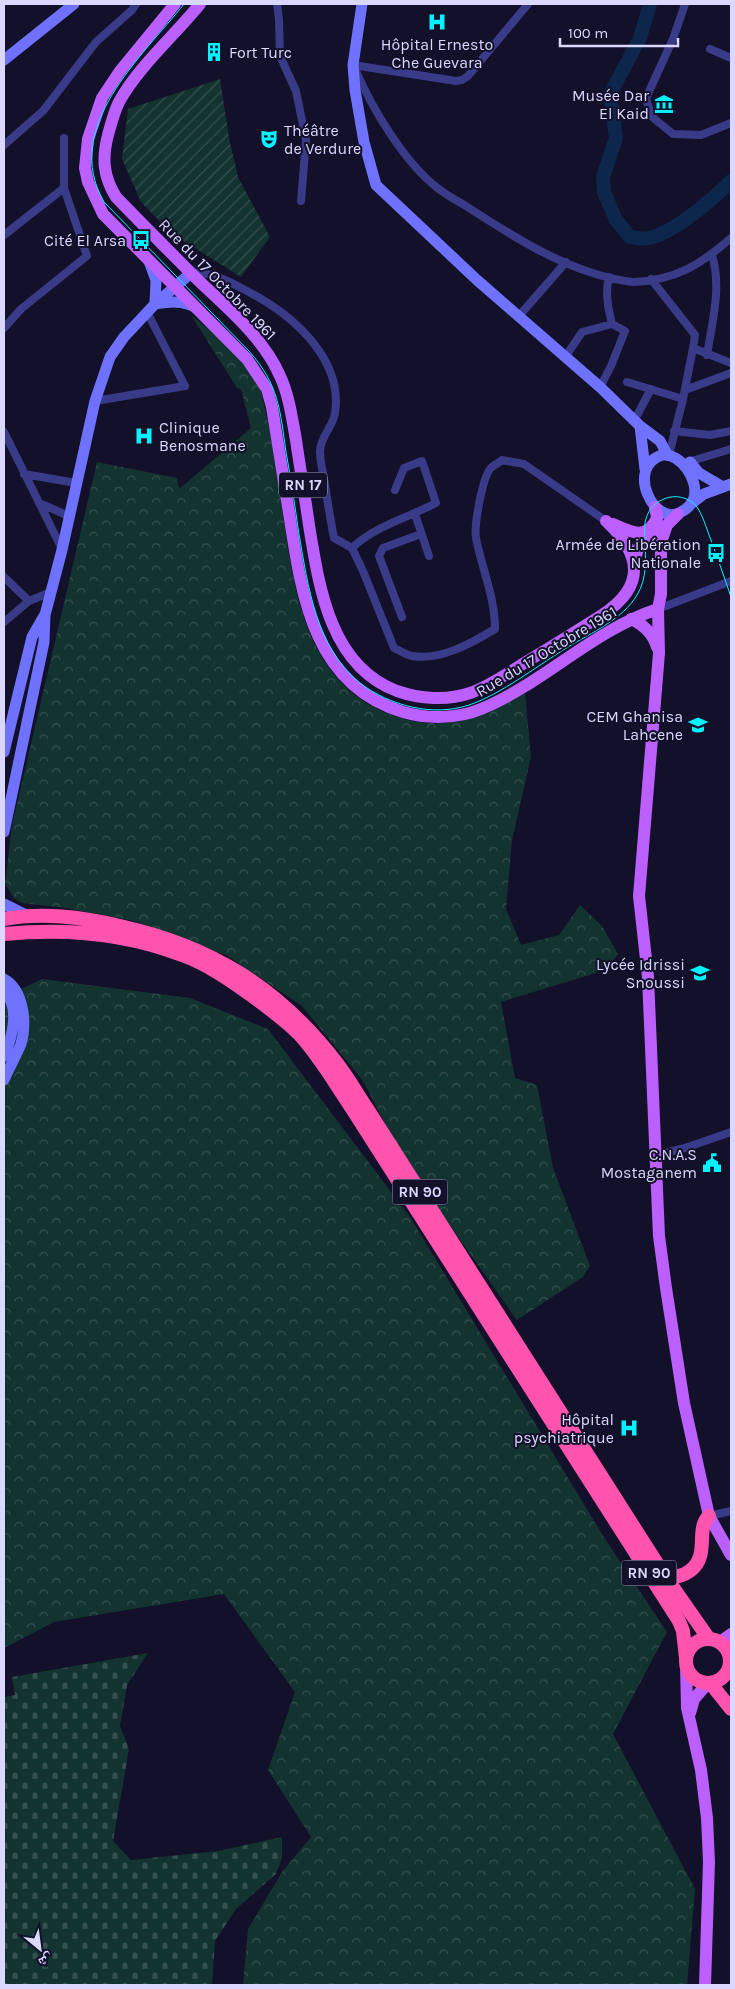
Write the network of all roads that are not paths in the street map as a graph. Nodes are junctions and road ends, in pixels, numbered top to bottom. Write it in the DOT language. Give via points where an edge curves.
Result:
graph roads {
  1 [pos="74,4"];
  2 [pos="136,4"];
  3 [pos="195,4"];
  4 [pos="200,4"];
  5 [pos="277,4"];
  6 [pos="362,4"];
  7 [pos="528,4"];
  8 [pos="685,4"];
  9 [pos="174,6"];
  10 [pos="169,39"];
  11 [pos="710,49"];
  12 [pos="731,58"];
  13 [pos="4,60"];
  14 [pos="353,65"];
  15 [pos="731,122"];
  16 [pos="64,138"];
  17 [pos="4,145"];
  18 [pos="64,188"];
  19 [pos="301,201"];
  20 [pos="4,235"];
  21 [pos="731,238"];
  22 [pos="712,255"];
  23 [pos="149,261"];
  24 [pos="566,262"];
  25 [pos="191,273"];
  26 [pos="609,278"];
  27 [pos="651,279"];
  28 [pos="174,286"];
  29 [pos="151,308"];
  30 [pos="196,308"];
  31 [pos="519,316"];
  32 [pos="612,324"];
  33 [pos="4,328"];
  34 [pos="693,348"];
  35 [pos="707,355"];
  36 [pos="566,356"];
  37 [pos="731,363"];
  38 [pos="731,373"];
  39 [pos="627,382"];
  40 [pos="600,387"];
  41 [pos="651,389"];
  42 [pos="685,390"];
  43 [pos="683,399"];
  44 [pos="95,401"];
  45 [pos="637,424"];
  46 [pos="674,431"];
  47 [pos="731,431"];
  48 [pos="5,436"];
  49 [pos="731,449"];
  50 [pos="668,454"];
  51 [pos="686,462"];
  52 [pos="645,470"];
  53 [pos="24,474"];
  54 [pos="691,477"];
  55 [pos="76,483"];
  56 [pos="727,485"];
  57 [pos="395,490"];
  58 [pos="39,503"];
  59 [pos="690,505"];
  60 [pos="415,514"];
  61 [pos="678,514"];
  62 [pos="69,516"];
  63 [pos="656,516"];
  64 [pos="606,521"];
  65 [pos="421,534"];
  66 [pos="352,548"];
  67 [pos="62,550"];
  68 [pos="428,556"];
  69 [pos="634,562"];
  70 [pos="4,577"];
  71 [pos="731,581"];
  72 [pos="51,592"];
  73 [pos="29,601"];
  74 [pos="658,609"];
  75 [pos="45,615"];
  76 [pos="402,617"];
  77 [pos="630,619"];
  78 [pos="4,622"];
  79 [pos="659,653"];
  80 [pos="4,752"];
  81 [pos="4,832"];
  82 [pos="4,904"];
  83 [pos="26,915"];
  84 [pos="4,919"];
  85 [pos="4,934"];
  86 [pos="4,979"];
  87 [pos="4,991"];
  88 [pos="4,1056"];
  89 [pos="4,1080"];
  90 [pos="731,1132"];
  91 [pos="657,1155"];
  92 [pos="731,1511"];
  93 [pos="708,1516"];
  94 [pos="731,1555"];
  95 [pos="665,1576"];
  96 [pos="720,1638"];
  97 [pos="686,1662"];
  98 [pos="731,1666"];
  99 [pos="709,1684"];
  100 [pos="731,1709"];
  101 [pos="689,1720"];
  102 [pos="705,1985"];
  1 -- 13 [label="main road"];
  2 -- 17 [label="street" via="96,42 43,111"];
  3 -- 10 [label="main road"];
  4 -- 10 [label="main road, Rue du 17 Octobre 1961 / RN 17"];
  5 -- 19 [label="street" via="280,56 296,91 306,140"];
  6 -- 14 [label="main road"];
  7 -- 14 [label="street" via="462,80"];
  8 -- 15 [label="street" via="674,39 646,98 651,116 673,134 700,136"];
  9 -- 23 [label="main road, Rue du 17 Octobre 1961 / RN 17" via="110,84 94,116 86,154 88,182 97,204"];
  10 -- 25 [label="main road, Rue du 17 Octobre 1961 / RN 17" via="120,101 106,142 104,170 116,197"];
  11 -- 12 [label="street"];
  14 -- 24 [label="street" via="384,123 409,159 434,186 493,223"];
  14 -- 31 [label="main road" via="364,142 376,185"];
  16 -- 18 [label="street"];
  18 -- 20 [label="street"];
  18 -- 33 [label="street" via="87,256 21,309"];
  21 -- 22 [label="street"];
  22 -- 27 [label="street" via="675,276"];
  22 -- 35 [label="street" via="717,296"];
  23 -- 28 [label="main road, Rue du 17 Octobre 1961 / RN 17"];
  23 -- 29 [label="main road" via="156,280"];
  24 -- 26 [label="street"];
  24 -- 31 [label="street"];
  25 -- 28 [label="main road"];
  25 -- 66 [label="street" via="201,272 228,281 269,304 308,335 325,361 336,393 335,415 322,439 320,454 334,538"];
  25 -- 69 [label="main road, Rue du 17 Octobre 1961 / RN 17" via="258,341 281,376 291,413 316,571 324,601 345,647 374,680 408,695 431,698 458,696 484,687 611,609 630,585"];
  26 -- 27 [label="street" via="632,282"];
  26 -- 32 [label="street" via="607,296"];
  27 -- 34 [label="street" via="694,335"];
  28 -- 29 [label="main road"];
  28 -- 30 [label="main road, Rue du 17 Octobre 1961 / RN 17"];
  29 -- 30 [label="main road" via="174,301"];
  29 -- 44 [label="main road" via="110,357"];
  29 -- 44 [label="street" via="185,386"];
  30 -- 77 [label="main road, Rue du 17 Octobre 1961 / RN 17" via="247,359 267,389 296,562 309,616 336,667 370,699 422,716 450,716 478,710"];
  31 -- 36 [label="main road"];
  32 -- 36 [label="street" via="582,332"];
  32 -- 40 [label="street" via="624,331"];
  34 -- 35 [label="street"];
  34 -- 42 [label="street"];
  35 -- 37 [label="street"];
  36 -- 40 [label="main road"];
  38 -- 42 [label="street"];
  39 -- 41 [label="street"];
  40 -- 45 [label="main road"];
  41 -- 43 [label="street"];
  41 -- 45 [label="street"];
  42 -- 43 [label="street"];
  43 -- 46 [label="street"];
  44 -- 55 [label="main road"];
  45 -- 50 [label="main road" via="660,441"];
  45 -- 52 [label="main road"];
  46 -- 47 [label="street" via="710,434"];
  46 -- 50 [label="street"];
  48 -- 53 [label="street"];
  49 -- 51 [label="street"];
  50 -- 51 [label="main road"];
  50 -- 52 [label="main road" via="654,458"];
  51 -- 54 [label="main road"];
  51 -- 56 [label="main road" via="699,474"];
  52 -- 63 [label="main road" via="646,488"];
  53 -- 55 [label="street"];
  53 -- 58 [label="street"];
  54 -- 56 [label="main road" via="705,486"];
  54 -- 59 [label="main road" via="695,491"];
  55 -- 62 [label="main road"];
  56 -- 59 [label="main road" via="704,494"];
  57 -- 60 [label="street" via="404,468 422,461 436,504"];
  58 -- 62 [label="street"];
  58 -- 67 [label="street"];
  59 -- 61 [label="main road"];
  60 -- 65 [label="street"];
  60 -- 66 [label="street" via="385,525"];
  61 -- 63 [label="main road"];
  61 -- 74 [label="main road" via="662,535"];
  62 -- 67 [label="main road"];
  63 -- 64 [label="main road" via="651,527 636,534"];
  63 -- 69 [label="main road, Rue du 17 Octobre 1961"];
  63 -- 74 [label="main road" via="654,595"];
  64 -- 66 [label="street" via="524,464 502,460 490,469 478,510 476,535 495,610 496,629 478,640 432,656 411,656 394,648"];
  64 -- 69 [label="main road" via="628,546"];
  65 -- 68 [label="street"];
  65 -- 76 [label="street" via="383,548 379,556"];
  67 -- 72 [label="main road"];
  70 -- 73 [label="street"];
  71 -- 74 [label="street"];
  72 -- 73 [label="street"];
  72 -- 75 [label="main road"];
  73 -- 78 [label="street"];
  74 -- 77 [label="main road, Rue du 17 Octobre 1961 / RN 17"];
  74 -- 79 [label="main road"];
  75 -- 80 [label="main road" via="32,636"];
  75 -- 81 [label="main road" via="44,642"];
  77 -- 79 [label="main road" via="652,635"];
  79 -- 91 [label="main road" via="639,896 648,978"];
  82 -- 83 [label="main road"];
  83 -- 84 [label="highway, RN 90"];
  83 -- 95 [label="highway, RN 90" via="100,921 183,944 248,977 307,1029 336,1063 362,1102"];
  85 -- 97 [label="highway, RN 90" via="62,931 104,935 183,955 219,974 270,1008 298,1033 321,1060 679,1621"];
  86 -- 89 [label="main road" via="18,996 23,1011 23,1028 21,1043"];
  87 -- 88 [label="main road" via="13,1006 10,1039"];
  90 -- 91 [label="street"];
  91 -- 93 [label="main road" via="659,1236 666,1288 684,1403"];
  92 -- 93 [label="street"];
  93 -- 94 [label="main road"];
  93 -- 95 [label="highway" via="703,1524 702,1550 694,1568 676,1578"];
  95 -- 96 [label="highway, RN 90"];
  96 -- 97 [label="highway" via="703,1640 692,1646"];
  96 -- 98 [label="highway" via="728,1651"];
  97 -- 99 [label="highway" via="693,1678"];
  97 -- 101 [label="main road"];
  98 -- 99 [label="highway" via="722,1679"];
  99 -- 100 [label="highway"];
  99 -- 101 [label="main road" via="694,1699"];
  101 -- 102 [label="main road" via="701,1770 707,1828"];
}
